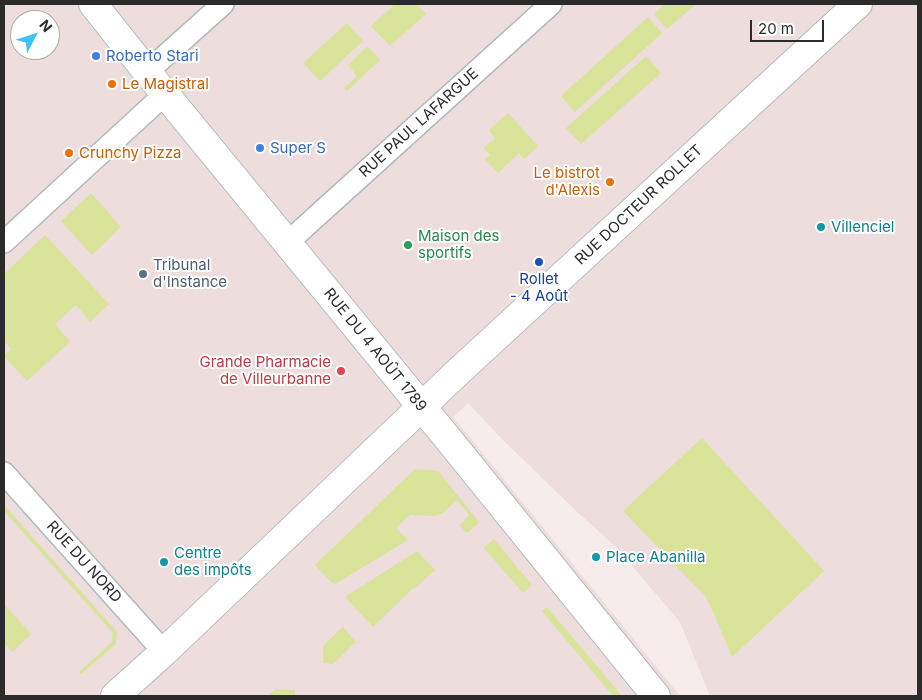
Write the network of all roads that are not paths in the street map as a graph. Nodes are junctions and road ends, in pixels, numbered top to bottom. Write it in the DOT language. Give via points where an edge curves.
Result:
graph roads {
  1 [pos="92,4"];
  2 [pos="223,4"];
  3 [pos="552,4"];
  4 [pos="858,4"];
  5 [pos="147,72"];
  6 [pos="165,94"];
  7 [pos="4,242"];
  8 [pos="287,243"];
  9 [pos="421,407"];
  10 [pos="4,473"];
  11 [pos="164,652"];
  12 [pos="115,696"];
  13 [pos="656,696"];
  1 -- 5 [label="street, RUE DU 4 AOÛT 1789"];
  2 -- 5 [label="street"];
  3 -- 8 [label="street, RUE PAUL LAFARGUE"];
  4 -- 9 [label="street, RUE DOCTEUR ROLLET"];
  5 -- 6 [label="street, RUE DU 4 AOÛT 1789"];
  6 -- 7 [label="street"];
  6 -- 8 [label="street, RUE DU 4 AOÛT 1789"];
  8 -- 9 [label="street, RUE DU 4 AOÛT 1789"];
  9 -- 11 [label="street, RUE DOCTEUR ROLLET"];
  9 -- 13 [label="street, RUE DU 4 AOÛT 1789"];
  10 -- 11 [label="street, RUE DU NORD"];
  11 -- 12 [label="street, RUE DOCTEUR ROLLET"];
}
